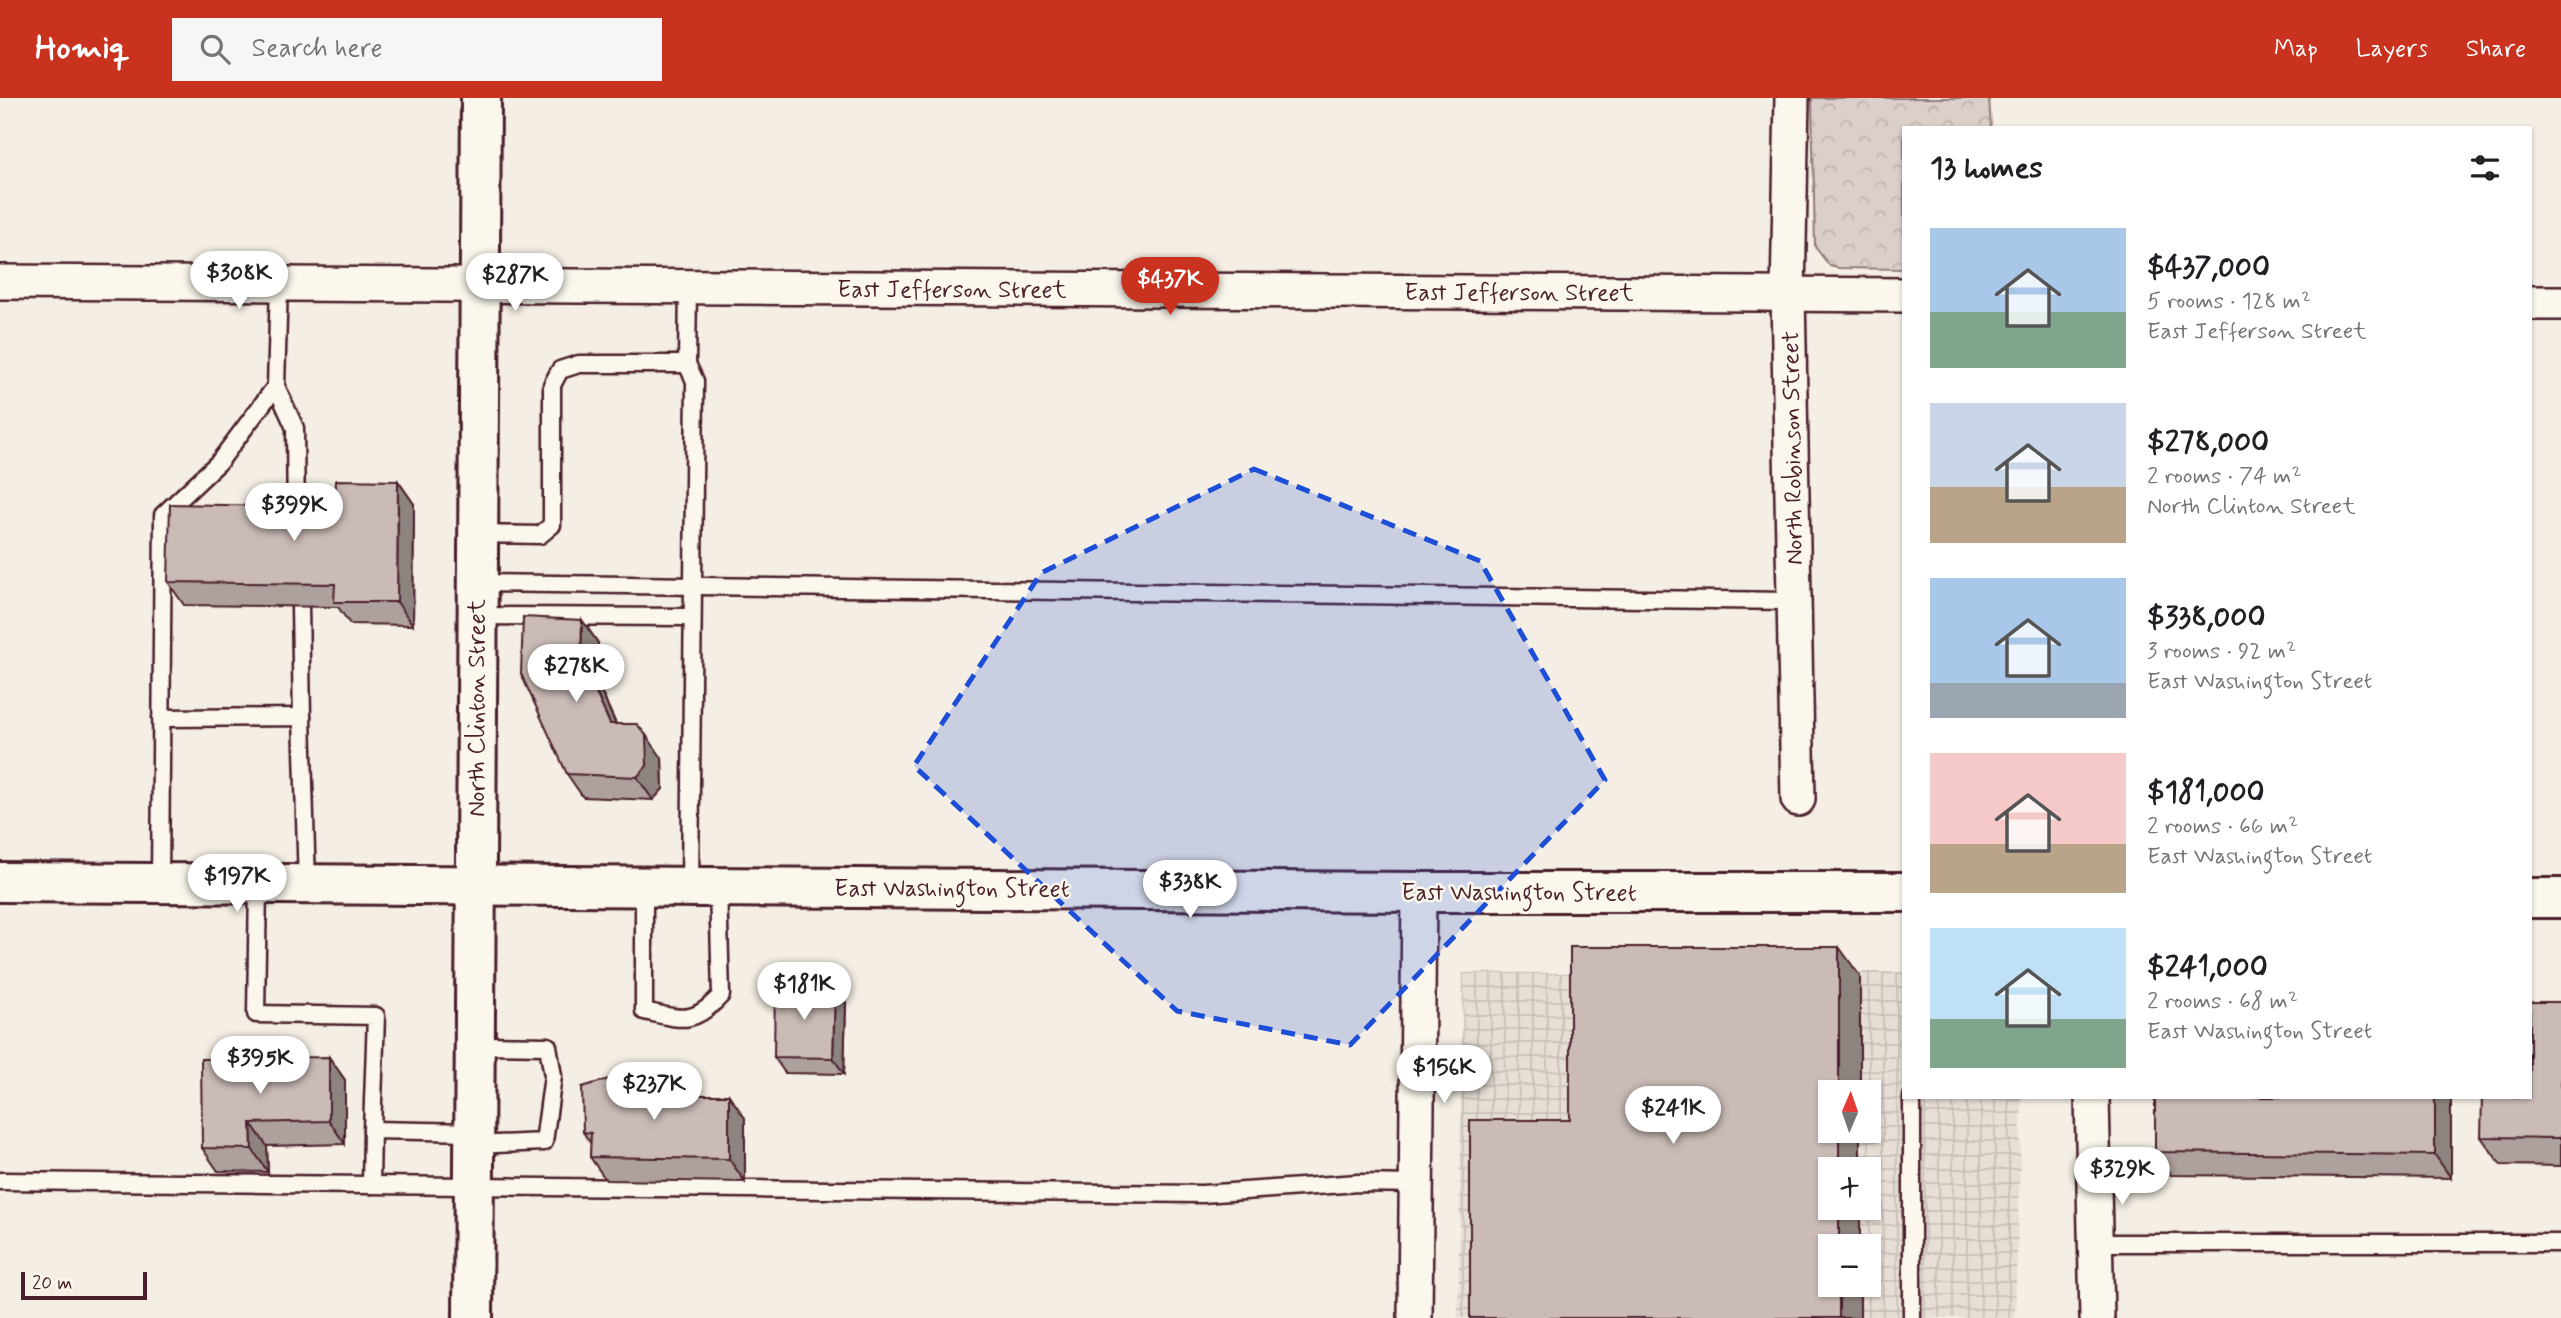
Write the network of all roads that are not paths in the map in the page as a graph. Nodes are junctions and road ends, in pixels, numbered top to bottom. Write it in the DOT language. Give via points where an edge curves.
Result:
graph roads {
  1 [pos="481,98"];
  2 [pos="1792,98"];
  3 [pos="0,282"];
  4 [pos="279,284"];
  5 [pos="478,286"];
  6 [pos="688,287"];
  7 [pos="1788,294"];
  8 [pos="1902,295"];
  9 [pos="2532,303"];
  10 [pos="2561,303"];
  11 [pos="687,364"];
  12 [pos="276,386"];
  13 [pos="296,529"];
  14 [pos="477,534"];
  15 [pos="691,586"];
  16 [pos="476,599"];
  17 [pos="1796,601"];
  18 [pos="300,606"];
  19 [pos="691,617"];
  20 [pos="302,717"];
  21 [pos="161,718"];
  22 [pos="1798,799"];
  23 [pos="0,882"];
  24 [pos="160,884"];
  25 [pos="258,884"];
  26 [pos="307,884"];
  27 [pos="475,885"];
  28 [pos="644,886"];
  29 [pos="704,887"];
  30 [pos="1419,892"];
  31 [pos="1902,892"];
  32 [pos="2532,898"];
  33 [pos="2561,898"];
  34 [pos="475,1045"];
  35 [pos="1912,1099"];
  36 [pos="2092,1099"];
  37 [pos="372,1130"];
  38 [pos="474,1139"];
  39 [pos="0,1181"];
  40 [pos="1416,1184"];
  41 [pos="370,1185"];
  42 [pos="474,1186"];
  43 [pos="2095,1243"];
  44 [pos="2561,1243"];
  45 [pos="472,1318"];
  46 [pos="1415,1318"];
  47 [pos="1912,1318"];
  48 [pos="2097,1318"];
  1 -- 5 [label="main road, North Clinton Street"];
  2 -- 7 [label="street, North Robinson Street"];
  3 -- 4 [label="street, East Jefferson Street"];
  4 -- 5 [label="street, East Jefferson Street"];
  4 -- 12 [label="lane"];
  5 -- 6 [label="street, East Jefferson Street"];
  5 -- 14 [label="main road, North Clinton Street"];
  6 -- 7 [label="street, East Jefferson Street"];
  6 -- 11 [label="lane"];
  7 -- 8 [label="street, East Jefferson Street"];
  7 -- 17 [label="street, North Robinson Street"];
  9 -- 10 [label="street"];
  11 -- 14 [label="lane" via="579,364 560,370 552,385 552,525 540,535"];
  11 -- 15 [label="lane" via="695,381"];
  12 -- 13 [label="lane" via="295,428"];
  12 -- 21 [label="lane" via="219,462 163,515"];
  14 -- 16 [label="main road, North Clinton Street"];
  15 -- 16 [label="lane"];
  15 -- 17 [label="lane"];
  15 -- 19 [label="lane"];
  16 -- 19 [label="lane"];
  16 -- 27 [label="main road, North Clinton Street"];
  17 -- 22 [label="street, North Robinson Street"];
  18 -- 20 [label="lane"];
  19 -- 29 [label="lane"];
  20 -- 21 [label="lane"];
  20 -- 26 [label="lane"];
  21 -- 24 [label="lane"];
  23 -- 24 [label="main road, East Washington Street"];
  24 -- 25 [label="main road, East Washington Street"];
  25 -- 26 [label="main road, East Washington Street"];
  25 -- 37 [label="lane" via="257,1014 376,1016"];
  26 -- 27 [label="main road, East Washington Street"];
  27 -- 28 [label="main road, East Washington Street"];
  27 -- 34 [label="main road, North Clinton Street"];
  28 -- 29 [label="main road, East Washington Street"];
  28 -- 29 [label="lane" via="644,1011 686,1020 706,1012 721,995"];
  29 -- 30 [label="main road, East Washington Street"];
  30 -- 31 [label="main road, East Washington Street"];
  30 -- 40 [label="street"];
  32 -- 33 [label="main road"];
  34 -- 38 [label="main road, North Clinton Street"];
  34 -- 38 [label="lane" via="548,1046 553,1076 544,1142"];
  35 -- 47 [label="lane"];
  36 -- 43 [label="street"];
  37 -- 38 [label="lane"];
  37 -- 41 [label="lane"];
  38 -- 42 [label="main road, North Clinton Street"];
  39 -- 41 [label="lane"];
  40 -- 42 [label="lane" via="1358,1183 1202,1194"];
  40 -- 46 [label="street"];
  41 -- 42 [label="lane"];
  42 -- 45 [label="main road, North Clinton Street"];
  43 -- 44 [label="lane"];
  43 -- 48 [label="street"];
}
